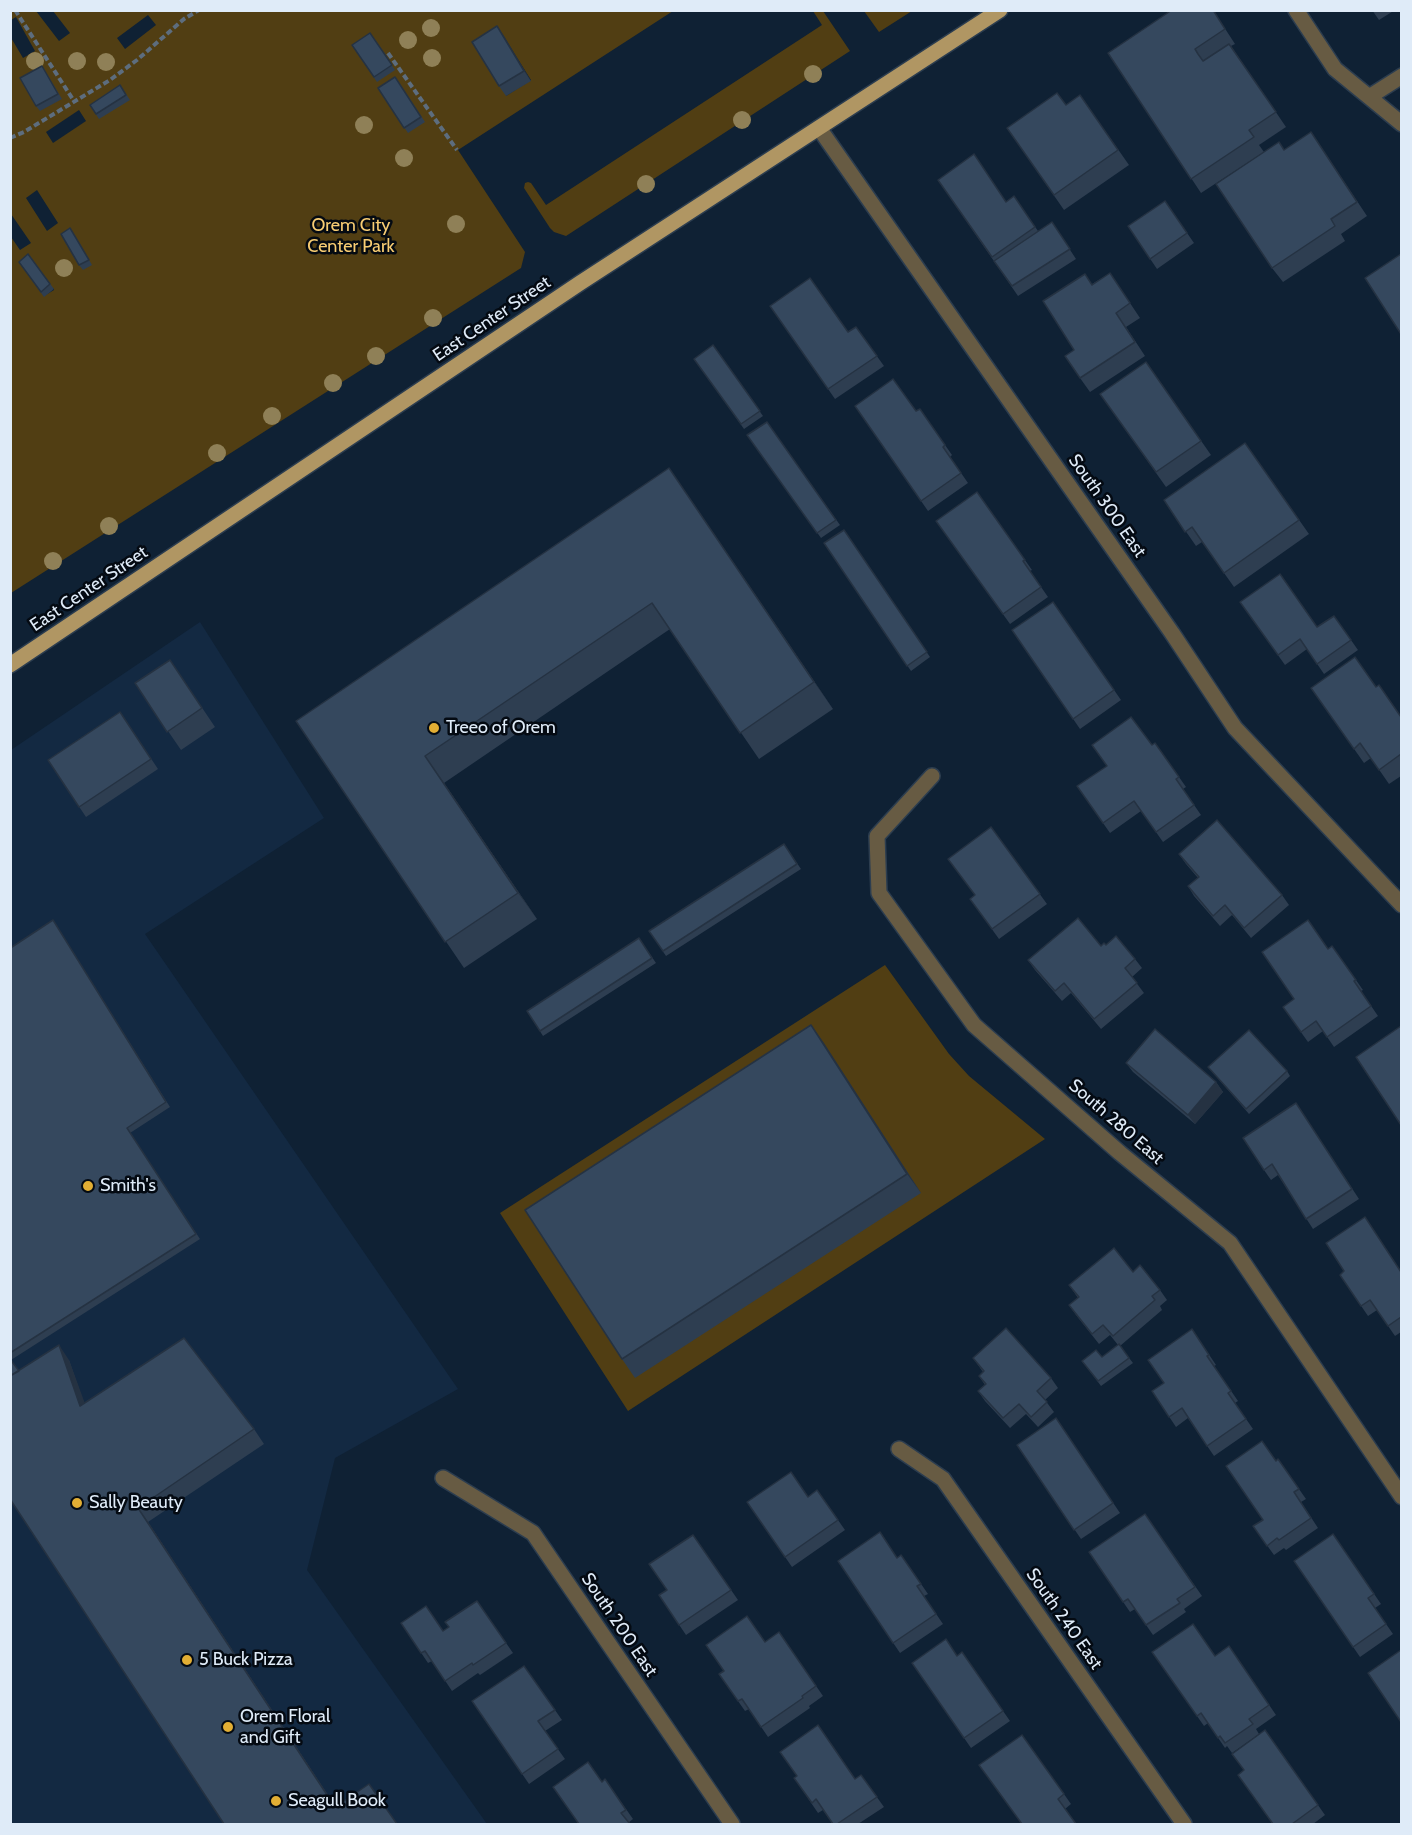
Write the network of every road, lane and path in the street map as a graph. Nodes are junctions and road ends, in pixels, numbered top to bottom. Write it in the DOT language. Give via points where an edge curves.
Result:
graph roads {
  1 [pos="15,10"];
  2 [pos="199,10"];
  3 [pos="1000,10"];
  4 [pos="1296,10"];
  5 [pos="388,53"];
  6 [pos="1401,76"];
  7 [pos="1369,97"];
  8 [pos="74,101"];
  9 [pos="1401,124"];
  10 [pos="819,128"];
  11 [pos="10,138"];
  12 [pos="457,150"];
  13 [pos="10,665"];
  14 [pos="932,776"];
  15 [pos="1401,905"];
  16 [pos="899,1449"];
  17 [pos="443,1478"];
  18 [pos="1401,1497"];
  19 [pos="732,1824"];
  20 [pos="1184,1824"];
  1 -- 8 [label="path"];
  2 -- 8 [label="path" via="110,80"];
  3 -- 10 [label="main road, East Center Street"];
  4 -- 7 [label="street" via="1335,69"];
  5 -- 12 [label="path"];
  6 -- 7 [label="street"];
  7 -- 9 [label="street"];
  8 -- 11 [label="path"];
  10 -- 13 [label="main road, East Center Street"];
  10 -- 15 [label="street, South 300 East" via="1235,728"];
  14 -- 18 [label="street, South 280 East" via="877,836 879,893 974,1025 1230,1243"];
  16 -- 20 [label="street, South 240 East" via="943,1479"];
  17 -- 19 [label="street, South 200 East" via="533,1533"];
}
